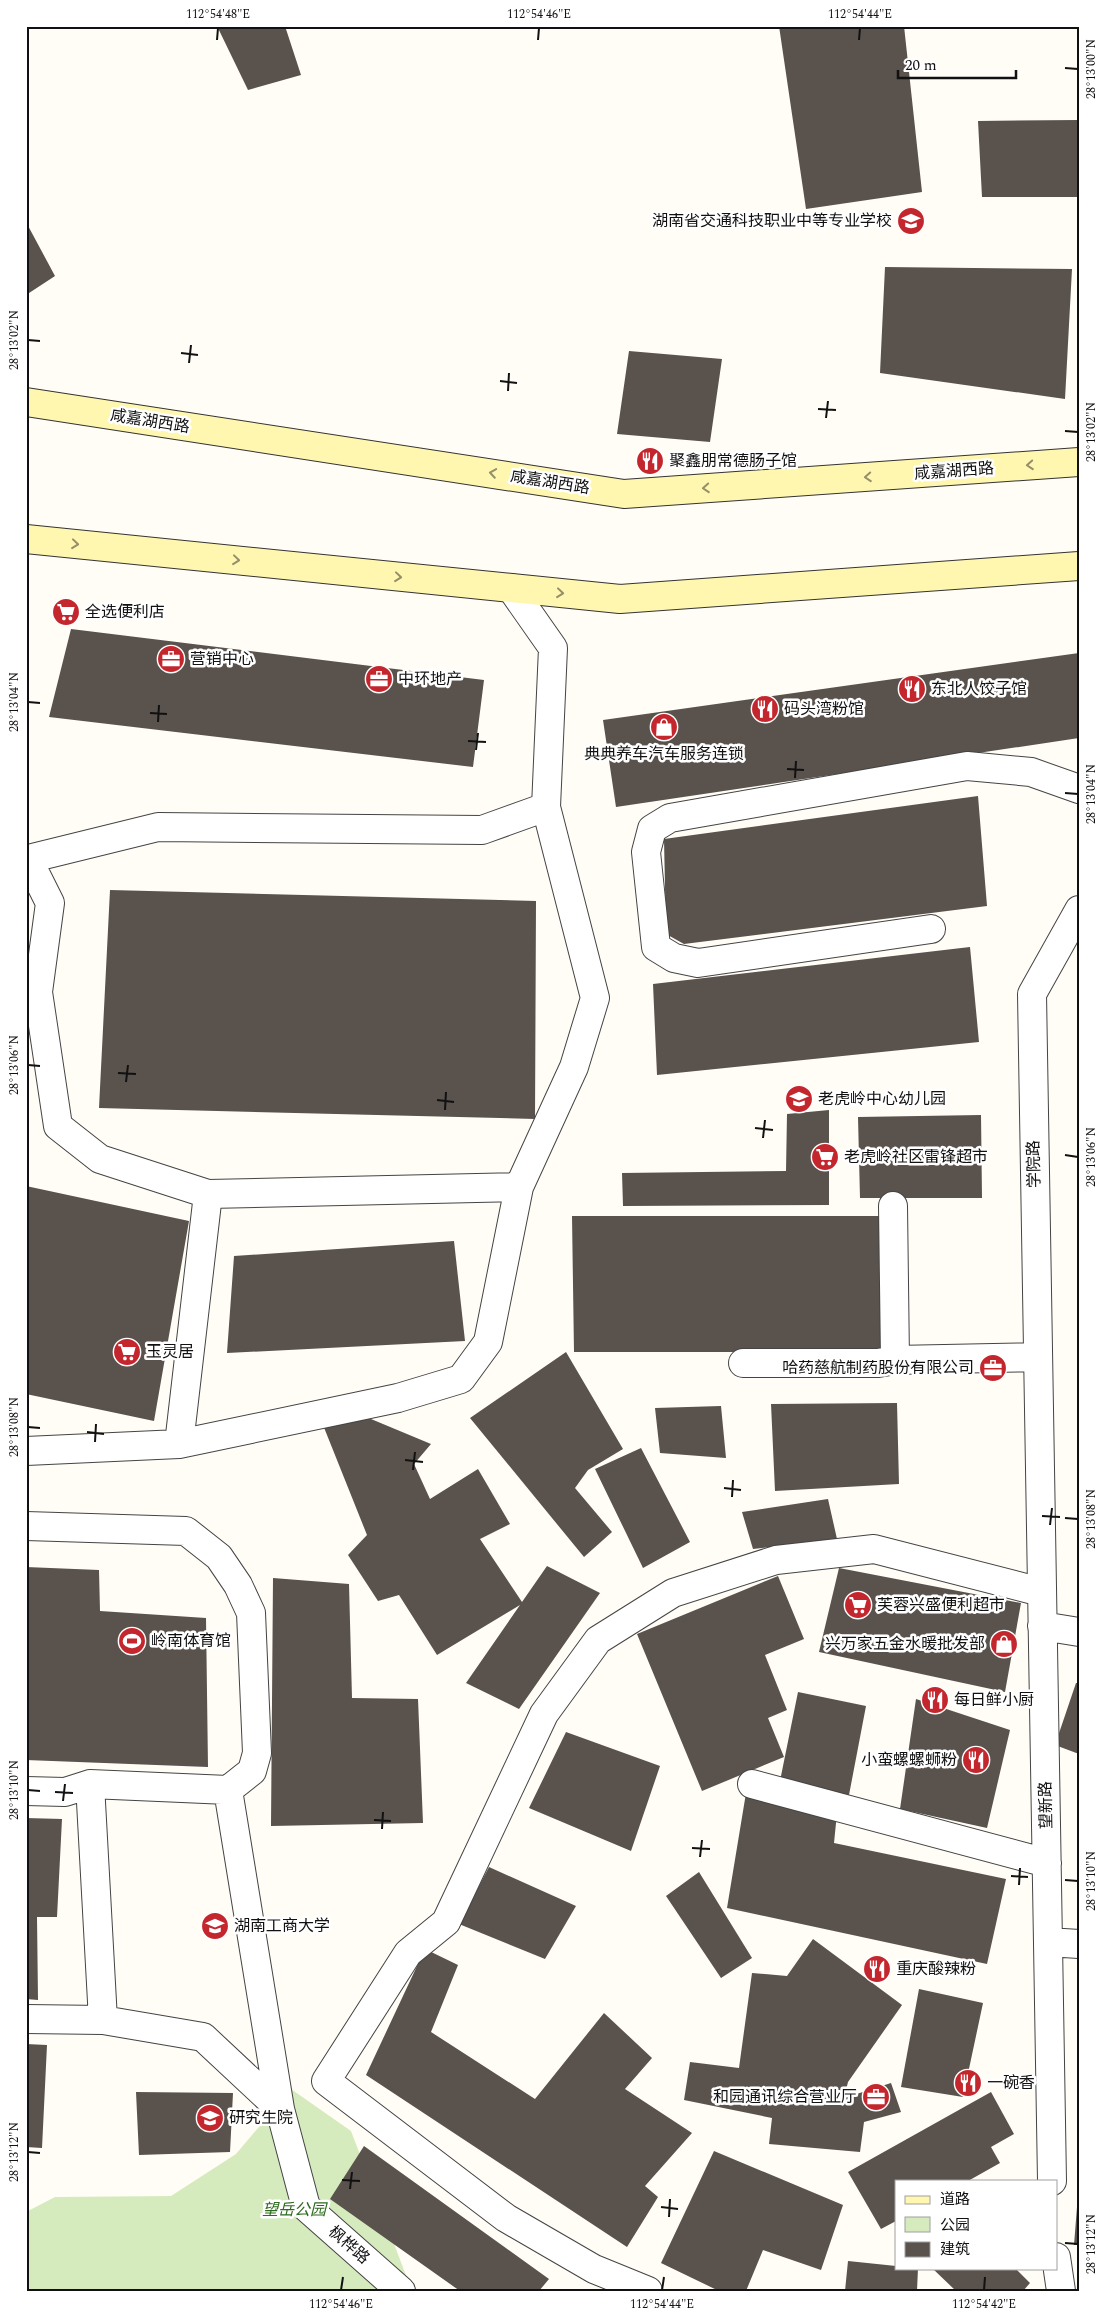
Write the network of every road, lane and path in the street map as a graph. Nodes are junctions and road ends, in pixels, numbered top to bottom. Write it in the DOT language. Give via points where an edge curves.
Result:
graph roads {
  1 [pos="26,402"];
  2 [pos="1079,462"];
  3 [pos="26,539"];
  4 [pos="1079,566"];
  5 [pos="511,588"];
  6 [pos="1079,789"];
  7 [pos="546,807"];
  8 [pos="27,859"];
  9 [pos="1079,910"];
  10 [pos="931,929"];
  11 [pos="519,1187"];
  12 [pos="208,1194"];
  13 [pos="893,1206"];
  14 [pos="1037,1357"];
  15 [pos="895,1360"];
  16 [pos="742,1362"];
  17 [pos="1038,1430"];
  18 [pos="180,1444"];
  19 [pos="26,1451"];
  20 [pos="26,1526"];
  21 [pos="1042,1592"];
  22 [pos="1042,1626"];
  23 [pos="1079,1632"];
  24 [pos="90,1784"];
  25 [pos="752,1784"];
  26 [pos="228,1790"];
  27 [pos="26,1791"];
  28 [pos="1047,1863"];
  29 [pos="1048,1942"];
  30 [pos="1079,1944"];
  31 [pos="26,2020"];
  32 [pos="103,2020"];
  33 [pos="280,2110"];
  34 [pos="1052,2180"];
  35 [pos="1058,2270"];
  36 [pos="401,2291"];
  37 [pos="648,2291"];
  38 [pos="1061,2291"];
  2 -- 1 [label="main road, 咸嘉湖西路, one-way" via="624,494"];
  3 -- 5 [label="main road, one-way"];
  5 -- 4 [label="main road, one-way" via="620,599"];
  5 -- 7 [label="street" via="552,648"];
  6 -- 10 [label="street" via="1031,772 967,766 670,818 652,829 646,852 656,946 674,958 698,963"];
  7 -- 8 [label="street" via="482,830 158,827"];
  7 -- 11 [label="street" via="595,998 574,1067"];
  8 -- 12 [label="street" via="50,903 38,992 58,1126 100,1159"];
  9 -- 14 [label="street, 学院路" via="1032,994"];
  11 -- 12 [label="street"];
  11 -- 18 [label="street" via="488,1342 461,1379 398,1398"];
  12 -- 18 [label="street"];
  13 -- 15 [label="street"];
  14 -- 15 [label="street"];
  14 -- 17 [label="street, 学院路"];
  15 -- 16 [label="street" via="878,1363"];
  17 -- 21 [label="street, 望新路"];
  18 -- 19 [label="street"];
  20 -- 26 [label="street" via="186,1531 219,1558 238,1584 251,1613 257,1753 252,1771"];
  21 -- 22 [label="street, 望新路"];
  21 -- 37 [label="street" via="874,1549 776,1560 673,1592 598,1640 544,1714 446,1922 408,1953 326,2081 506,2218 594,2269"];
  22 -- 23 [label="street"];
  22 -- 28 [label="street, 望新路"];
  24 -- 26 [label="street"];
  24 -- 27 [label="street" via="65,1792"];
  24 -- 32 [label="street"];
  25 -- 28 [label="street"];
  26 -- 33 [label="street, 枫桦路"];
  28 -- 29 [label="street, 望新路"];
  29 -- 30 [label="street"];
  29 -- 34 [label="street, 望新路"];
  31 -- 32 [label="street"];
  32 -- 33 [label="street" via="203,2037"];
  33 -- 36 [label="street, 枫桦路" via="306,2207"];
  35 -- 38 [label="street"];
}
